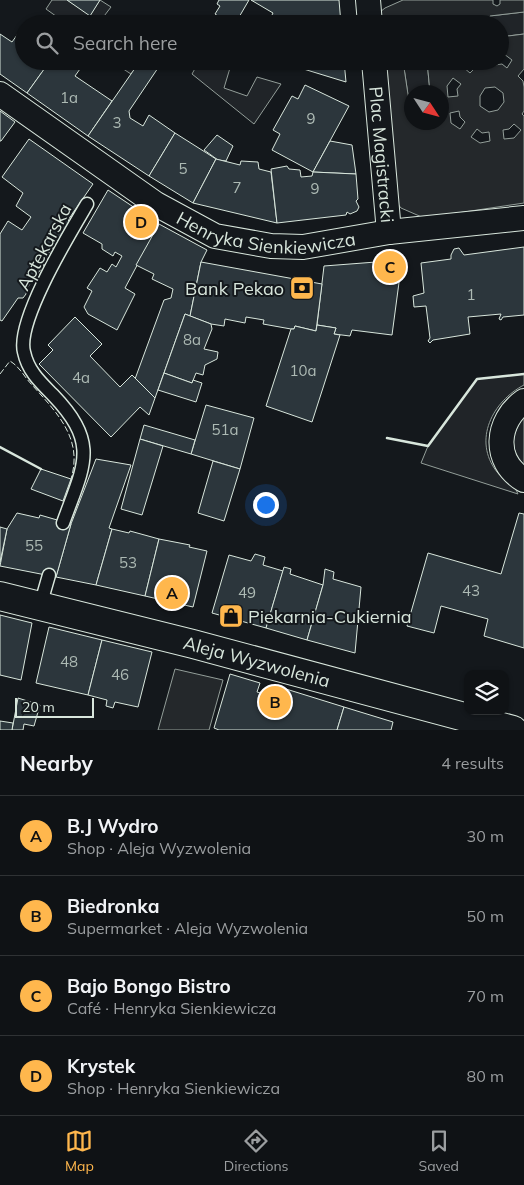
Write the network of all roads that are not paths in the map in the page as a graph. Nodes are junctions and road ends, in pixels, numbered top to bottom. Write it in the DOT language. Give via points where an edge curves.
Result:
graph roads {
  1 [pos="368,0"];
  2 [pos="369,15"];
  3 [pos="375,70"];
  4 [pos="0,94"];
  5 [pos="87,204"];
  6 [pos="524,218"];
  7 [pos="389,232"];
  8 [pos="524,400"];
  9 [pos="524,480"];
  10 [pos="63,522"];
  11 [pos="49,575"];
  12 [pos="0,596"];
  13 [pos="40,606"];
  14 [pos="514,730"];
  1 -- 2 [label="street"];
  3 -- 7 [label="street, Plac Magistracki"];
  4 -- 7 [label="street, Henryka Sienkiewicza" via="104,177 215,236 271,246 303,247"];
  5 -- 10 [label="lane, Aptekarska" via="31,309 23,335 23,351 33,375 66,408 85,444 78,481"];
  6 -- 7 [label="street, Plac Magistracki"];
  8 -- 9 [label="street" via="507,416 501,445 504,460 514,474"];
  11 -- 13 [label="lane"];
  12 -- 13 [label="street, Aleja Wyzwolenia"];
  13 -- 14 [label="street, Aleja Wyzwolenia"];
}
